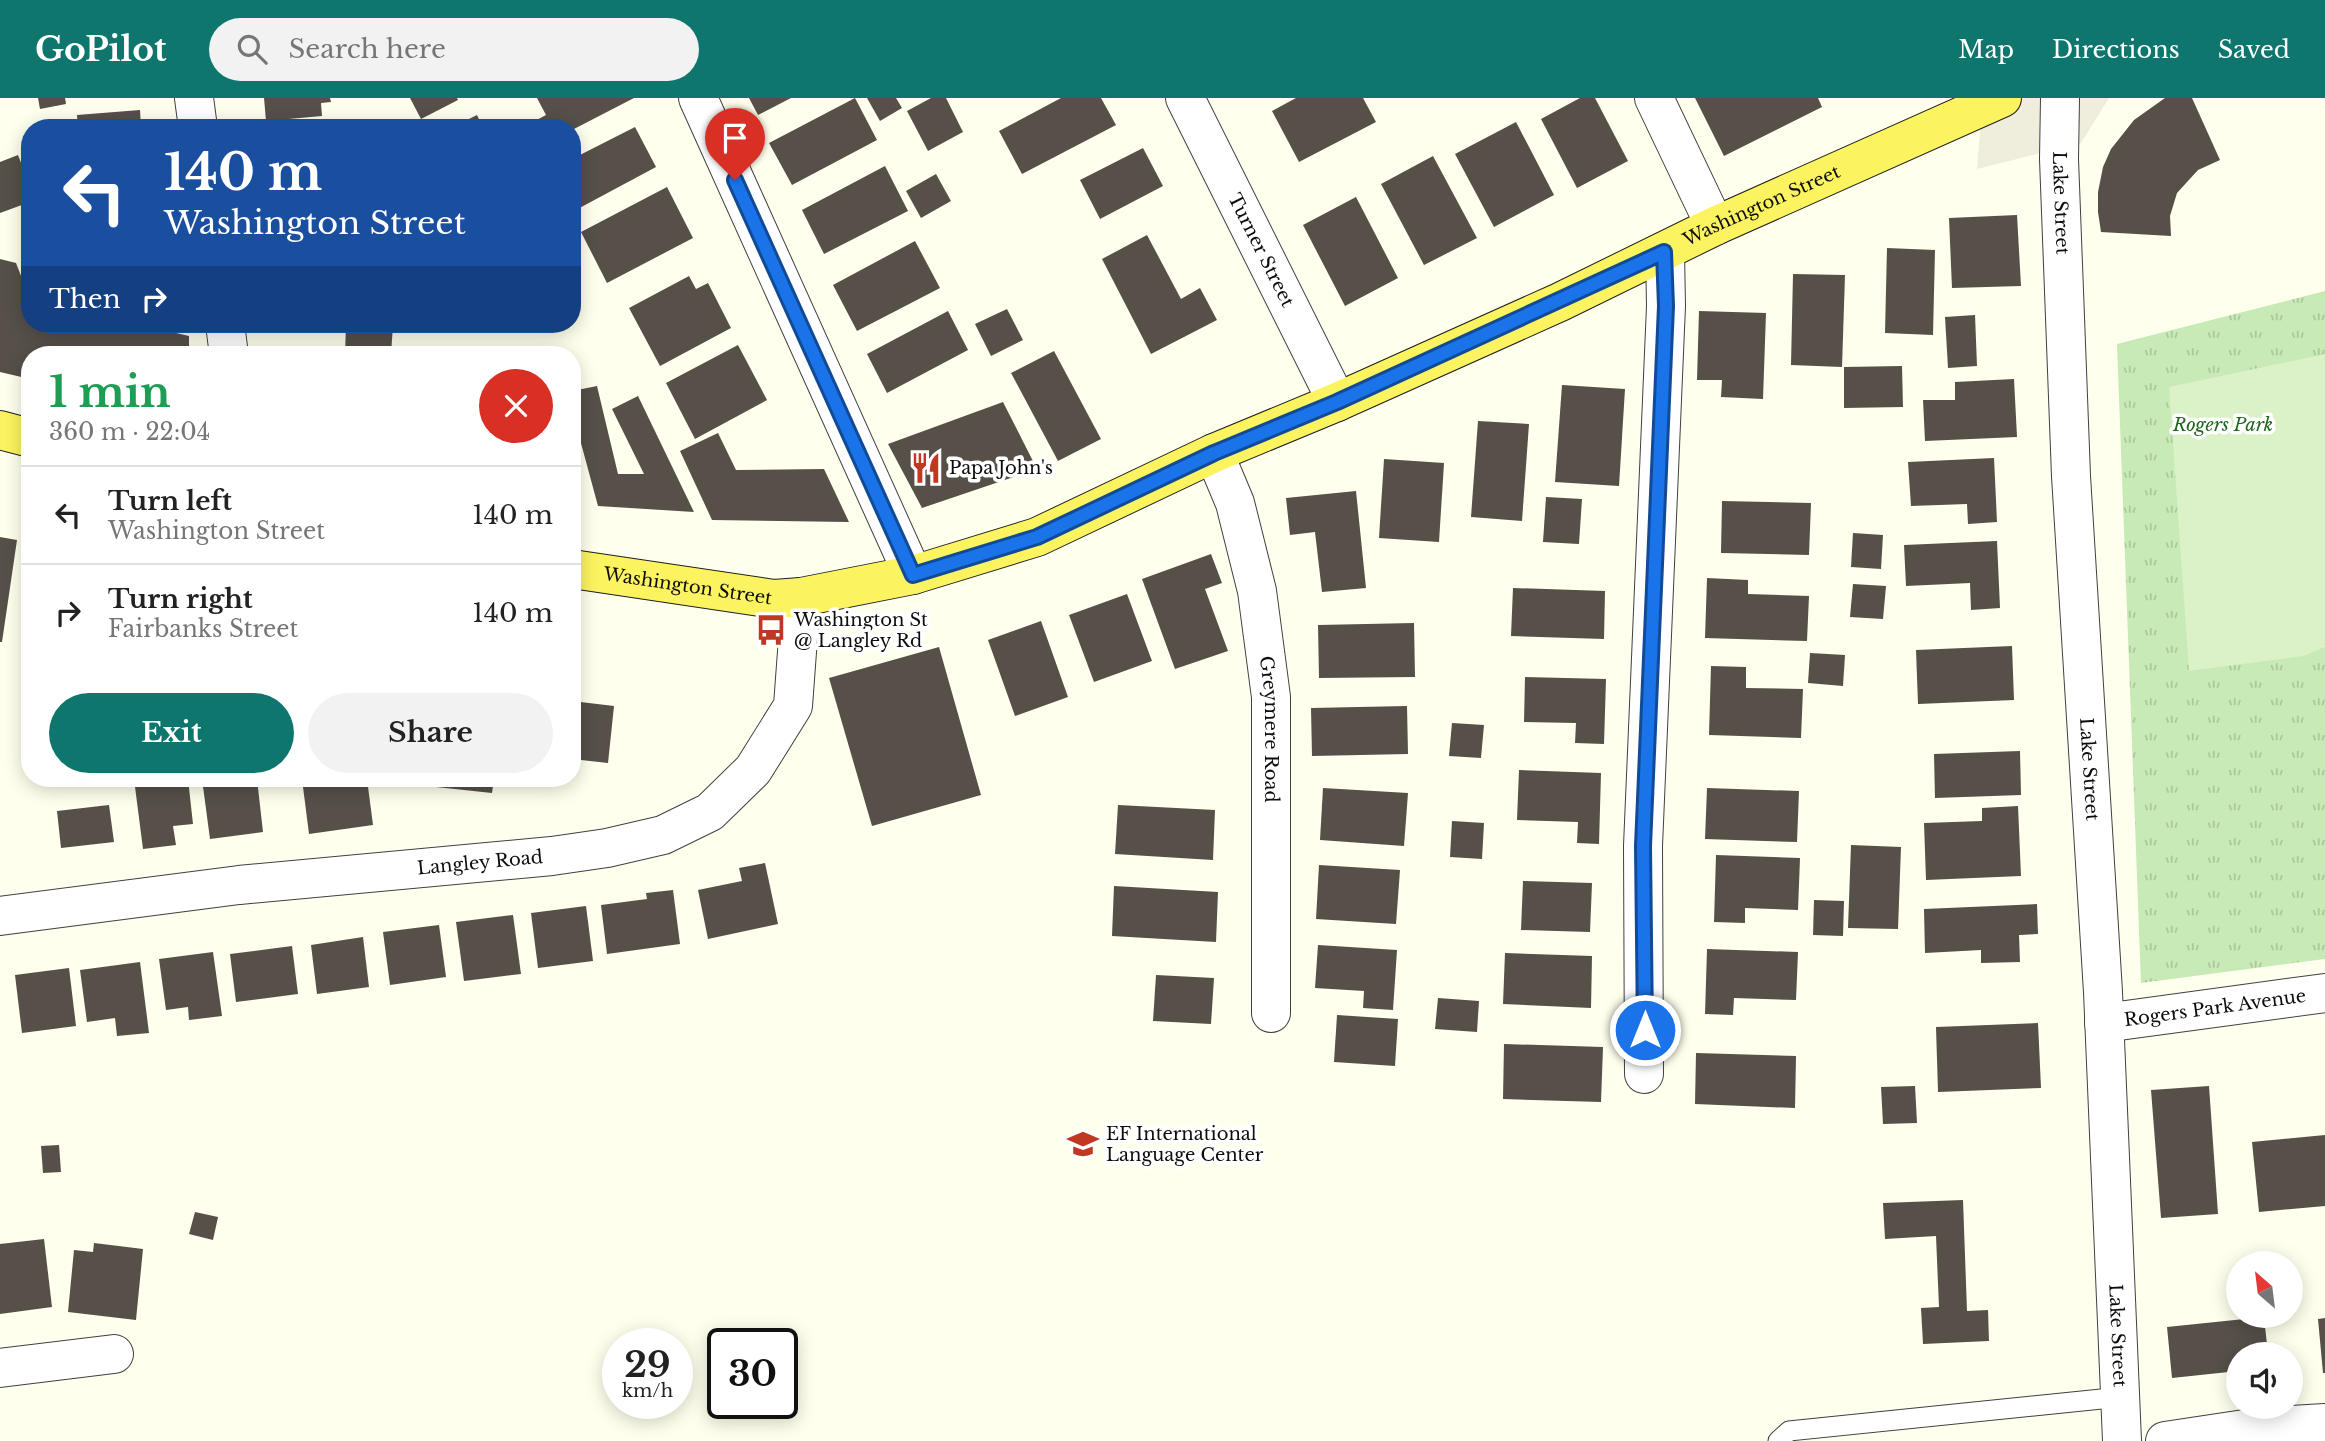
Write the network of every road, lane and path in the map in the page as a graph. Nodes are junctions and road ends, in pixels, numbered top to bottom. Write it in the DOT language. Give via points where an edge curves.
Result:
graph roads {
  1 [pos="194,98"];
  2 [pos="698,98"];
  3 [pos="1185,98"];
  4 [pos="1654,98"];
  5 [pos="2002,98"];
  6 [pos="2060,98"];
  7 [pos="197,119"];
  8 [pos="1715,226"];
  9 [pos="1664,252"];
  10 [pos="1337,402"];
  11 [pos="0,430"];
  12 [pos="21,436"];
  13 [pos="1214,453"];
  14 [pos="581,570"];
  15 [pos="913,575"];
  16 [pos="801,597"];
  17 [pos="0,916"];
  18 [pos="2325,993"];
  19 [pos="1270,1013"];
  20 [pos="2104,1023"];
  21 [pos="1644,1074"];
  22 [pos="114,1354"];
  23 [pos="0,1368"];
  24 [pos="2121,1397"];
  25 [pos="2325,1423"];
  26 [pos="1778,1441"];
  27 [pos="2122,1441"];
  28 [pos="2165,1441"];
  1 -- 7 [label="street"];
  2 -- 15 [label="street"];
  3 -- 10 [label="street, Turner Street"];
  4 -- 8 [label="street"];
  5 -- 8 [label="main road, Washington Street"];
  6 -- 20 [label="street, Lake Street" via="2071,476"];
  8 -- 9 [label="main road, Washington Street"];
  9 -- 10 [label="main road, Washington Street"];
  9 -- 21 [label="street" via="1666,306 1643,846"];
  10 -- 13 [label="main road, Washington Street"];
  11 -- 12 [label="main road"];
  13 -- 15 [label="main road, Washington Street" via="1037,537"];
  13 -- 19 [label="street, Greymere Road" via="1235,503 1257,591 1271,696"];
  14 -- 16 [label="main road, Washington Street" via="774,599"];
  15 -- 16 [label="main road, Washington Street"];
  16 -- 17 [label="street, Langley Road" via="793,706 753,770 710,812 663,835 552,856 239,885"];
  18 -- 20 [label="street, Rogers Park Avenue"];
  20 -- 24 [label="street, Lake Street"];
  22 -- 23 [label="street"];
  24 -- 26 [label="lane" via="1789,1431"];
  24 -- 27 [label="street, Lake Street"];
  25 -- 28 [label="street" via="2258,1427"];
}
